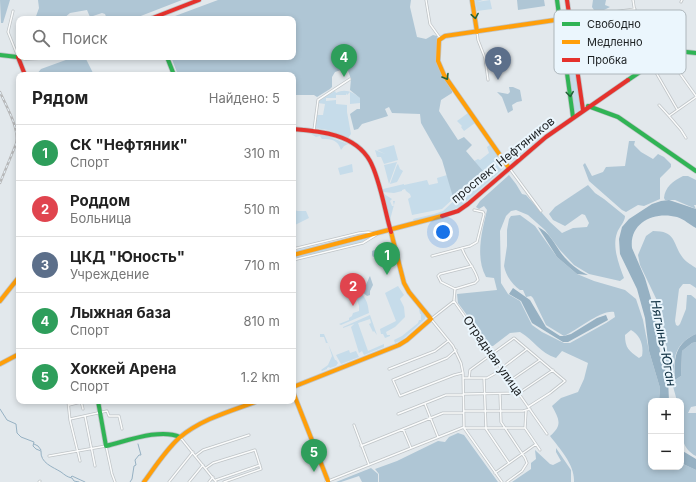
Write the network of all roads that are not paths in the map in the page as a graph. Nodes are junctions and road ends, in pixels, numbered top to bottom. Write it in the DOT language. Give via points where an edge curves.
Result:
graph roads {
  1 [pos="199,0"];
  2 [pos="426,0"];
  3 [pos="472,0"];
  4 [pos="557,0"];
  5 [pos="567,0"];
  6 [pos="633,0"];
  7 [pos="634,9"];
  8 [pos="558,10"];
  9 [pos="568,10"];
  10 [pos="627,10"];
  11 [pos="13,11"];
  12 [pos="159,16"];
  13 [pos="554,21"];
  14 [pos="477,32"];
  15 [pos="440,39"];
  16 [pos="16,52"];
  17 [pos="686,52"];
  18 [pos="696,53"];
  19 [pos="0,55"];
  20 [pos="16,57"];
  21 [pos="19,60"];
  22 [pos="168,60"];
  23 [pos="24,72"];
  24 [pos="173,72"];
  25 [pos="567,74"];
  26 [pos="578,74"];
  27 [pos="637,74"];
  28 [pos="658,74"];
  29 [pos="680,74"];
  30 [pos="350,80"];
  31 [pos="488,80"];
  32 [pos="696,97"];
  33 [pos="659,105"];
  34 [pos="588,106"];
  35 [pos="678,109"];
  36 [pos="583,110"];
  37 [pos="670,116"];
  38 [pos="573,117"];
  39 [pos="296,129"];
  40 [pos="314,130"];
  41 [pos="686,138"];
  42 [pos="509,168"];
  43 [pos="696,171"];
  44 [pos="474,210"];
  45 [pos="541,210"];
  46 [pos="390,231"];
  47 [pos="377,234"];
  48 [pos="296,248"];
  49 [pos="462,248"];
  50 [pos="296,254"];
  51 [pos="432,256"];
  52 [pos="296,259"];
  53 [pos="472,266"];
  54 [pos="16,281"];
  55 [pos="455,289"];
  56 [pos="0,301"];
  57 [pos="454,301"];
  58 [pos="432,319"];
  59 [pos="449,340"];
  60 [pos="527,349"];
  61 [pos="456,350"];
  62 [pos="492,354"];
  63 [pos="16,356"];
  64 [pos="540,360"];
  65 [pos="0,364"];
  66 [pos="502,368"];
  67 [pos="389,370"];
  68 [pos="553,370"];
  69 [pos="463,373"];
  70 [pos="463,378"];
  71 [pos="469,378"];
  72 [pos="484,378"];
  73 [pos="510,380"];
  74 [pos="296,386"];
  75 [pos="519,393"];
  76 [pos="484,394"];
  77 [pos="500,394"];
  78 [pos="463,395"];
  79 [pos="296,400"];
  80 [pos="73,404"];
  81 [pos="82,404"];
  82 [pos="99,404"];
  83 [pos="251,404"];
  84 [pos="425,404"];
  85 [pos="69,405"];
  86 [pos="83,408"];
  87 [pos="529,408"];
  88 [pos="500,411"];
  89 [pos="526,411"];
  90 [pos="100,412"];
  91 [pos="463,412"];
  92 [pos="485,412"];
  93 [pos="398,414"];
  94 [pos="85,416"];
  95 [pos="431,418"];
  96 [pos="70,419"];
  97 [pos="354,425"];
  98 [pos="464,428"];
  99 [pos="485,428"];
  100 [pos="504,428"];
  101 [pos="525,428"];
  102 [pos="122,429"];
  103 [pos="403,429"];
  104 [pos="547,434"];
  105 [pos="249,435"];
  106 [pos="180,437"];
  107 [pos="438,437"];
  108 [pos="536,444"];
  109 [pos="106,446"];
  110 [pos="362,446"];
  111 [pos="92,448"];
  112 [pos="411,448"];
  113 [pos="540,450"];
  114 [pos="78,451"];
  115 [pos="192,452"];
  116 [pos="522,453"];
  117 [pos="49,456"];
  118 [pos="195,456"];
  119 [pos="80,461"];
  120 [pos="509,463"];
  121 [pos="203,465"];
  122 [pos="260,465"];
  123 [pos="369,465"];
  124 [pos="95,466"];
  125 [pos="206,468"];
  126 [pos="495,472"];
  127 [pos="213,477"];
  128 [pos="216,481"];
  129 [pos="115,482"];
  130 [pos="144,482"];
  131 [pos="169,482"];
  132 [pos="189,482"];
  133 [pos="209,482"];
  134 [pos="224,482"];
  135 [pos="327,482"];
  136 [pos="502,482"];
  137 [pos="507,482"];
  1 -- 12 [label="main road"];
  2 -- 15 [label="street" via="430,24"];
  3 -- 14 [label="main road, one-way"];
  4 -- 8 [label="main road"];
  5 -- 9 [label="main road"];
  6 -- 7 [label="street"];
  7 -- 10 [label="street"];
  11 -- 16 [label="street" via="8,32"];
  13 -- 14 [label="main road"];
  14 -- 15 [label="main road" via="445,36"];
  14 -- 31 [label="street"];
  15 -- 42 [label="main road, one-way" via="438,61 444,75"];
  17 -- 18 [label="main road"];
  19 -- 20 [label="main road"];
  21 -- 23 [label="main road"];
  22 -- 24 [label="main road"];
  25 -- 38 [label="main road, one-way"];
  26 -- 36 [label="main road"];
  27 -- 34 [label="main road, проспект Нефтяников"];
  28 -- 35 [label="street"];
  29 -- 32 [label="street"];
  30 -- 40 [label="street" via="318,100"];
  32 -- 35 [label="street"];
  33 -- 37 [label="street"];
  34 -- 36 [label="main road, проспект Нефтяников"];
  34 -- 43 [label="main road" via="618,117"];
  35 -- 37 [label="street"];
  36 -- 38 [label="main road, проспект Нефтяников"];
  37 -- 41 [label="street"];
  38 -- 42 [label="main road, проспект Нефтяников"];
  39 -- 40 [label="main road"];
  40 -- 46 [label="main road" via="348,140 368,158 375,172"];
  42 -- 45 [label="street"];
  42 -- 46 [label="main road, проспект Нефтяников" via="458,211"];
  44 -- 49 [label="street" via="484,214 477,242"];
  46 -- 47 [label="main road, проспект Нефтяников"];
  46 -- 58 [label="main road" via="405,284"];
  47 -- 48 [label="street" via="364,232"];
  47 -- 50 [label="main road, проспект Нефтяников"];
  47 -- 52 [label="street" via="363,243"];
  49 -- 51 [label="street"];
  49 -- 53 [label="street"];
  53 -- 55 [label="street" via="478,281"];
  53 -- 55 [label="street" via="438,276 441,282"];
  54 -- 56 [label="main road"];
  55 -- 57 [label="street"];
  57 -- 58 [label="street"];
  57 -- 62 [label="street, Отрадная улица"];
  58 -- 59 [label="street"];
  58 -- 74 [label="main road" via="396,346"];
  59 -- 61 [label="street"];
  59 -- 67 [label="street" via="435,351"];
  60 -- 62 [label="street" via="514,338"];
  60 -- 64 [label="street"];
  60 -- 66 [label="street"];
  61 -- 69 [label="street"];
  61 -- 69 [label="street" via="446,358 393,380 400,396"];
  62 -- 66 [label="street, Отрадная улица"];
  62 -- 71 [label="street" via="470,370"];
  63 -- 65 [label="main road"];
  64 -- 68 [label="street"];
  64 -- 73 [label="street"];
  66 -- 72 [label="street"];
  66 -- 73 [label="street, Отрадная улица"];
  68 -- 75 [label="street"];
  68 -- 87 [label="street" via="565,381"];
  69 -- 70 [label="street"];
  70 -- 71 [label="street"];
  70 -- 78 [label="street"];
  71 -- 72 [label="street"];
  72 -- 76 [label="street"];
  73 -- 75 [label="street, Отрадная улица"];
  75 -- 77 [label="street"];
  75 -- 87 [label="street, Отрадная улица"];
  76 -- 77 [label="street"];
  76 -- 78 [label="street"];
  76 -- 92 [label="street"];
  77 -- 88 [label="street"];
  78 -- 84 [label="street" via="446,395"];
  78 -- 91 [label="street"];
  79 -- 135 [label="main road"];
  80 -- 85 [label="street"];
  81 -- 86 [label="street"];
  82 -- 90 [label="main road"];
  83 -- 106 [label="main road" via="196,426"];
  84 -- 93 [label="street"];
  84 -- 95 [label="street"];
  85 -- 96 [label="street"];
  87 -- 89 [label="street"];
  87 -- 104 [label="street, Отрадная улица"];
  88 -- 89 [label="street"];
  88 -- 92 [label="street"];
  88 -- 100 [label="street"];
  89 -- 101 [label="street"];
  90 -- 94 [label="street"];
  90 -- 102 [label="street" via="107,411 109,416 119,415"];
  90 -- 109 [label="main road"];
  91 -- 92 [label="street"];
  91 -- 95 [label="street" via="445,413"];
  91 -- 98 [label="street"];
  92 -- 99 [label="street"];
  94 -- 96 [label="street"];
  94 -- 111 [label="street"];
  95 -- 103 [label="street"];
  95 -- 107 [label="street"];
  96 -- 114 [label="street"];
  97 -- 110 [label="street"];
  98 -- 99 [label="street"];
  98 -- 107 [label="street"];
  98 -- 126 [label="street"];
  99 -- 100 [label="street"];
  99 -- 120 [label="street"];
  100 -- 101 [label="street"];
  100 -- 116 [label="street"];
  101 -- 108 [label="street"];
  103 -- 110 [label="street"];
  103 -- 112 [label="street"];
  105 -- 118 [label="street" via="203,450"];
  106 -- 109 [label="main road" via="176,434 159,434"];
  106 -- 115 [label="street"];
  106 -- 130 [label="main road"];
  107 -- 112 [label="street"];
  108 -- 113 [label="street"];
  108 -- 116 [label="street"];
  109 -- 111 [label="street"];
  109 -- 129 [label="street"];
  110 -- 123 [label="street"];
  111 -- 114 [label="street"];
  111 -- 124 [label="street"];
  112 -- 123 [label="street"];
  114 -- 117 [label="street"];
  114 -- 119 [label="street"];
  115 -- 118 [label="street"];
  115 -- 131 [label="street"];
  116 -- 120 [label="street"];
  116 -- 137 [label="street" via="527,462 526,466"];
  118 -- 121 [label="street"];
  120 -- 126 [label="street"];
  121 -- 125 [label="street"];
  121 -- 132 [label="street"];
  122 -- 125 [label="street" via="254,450 213,463"];
  122 -- 128 [label="street"];
  122 -- 134 [label="street" via="261,470"];
  123 -- 135 [label="street"];
  125 -- 127 [label="street"];
  126 -- 136 [label="street"];
  127 -- 128 [label="street"];
  127 -- 133 [label="street"];
}
